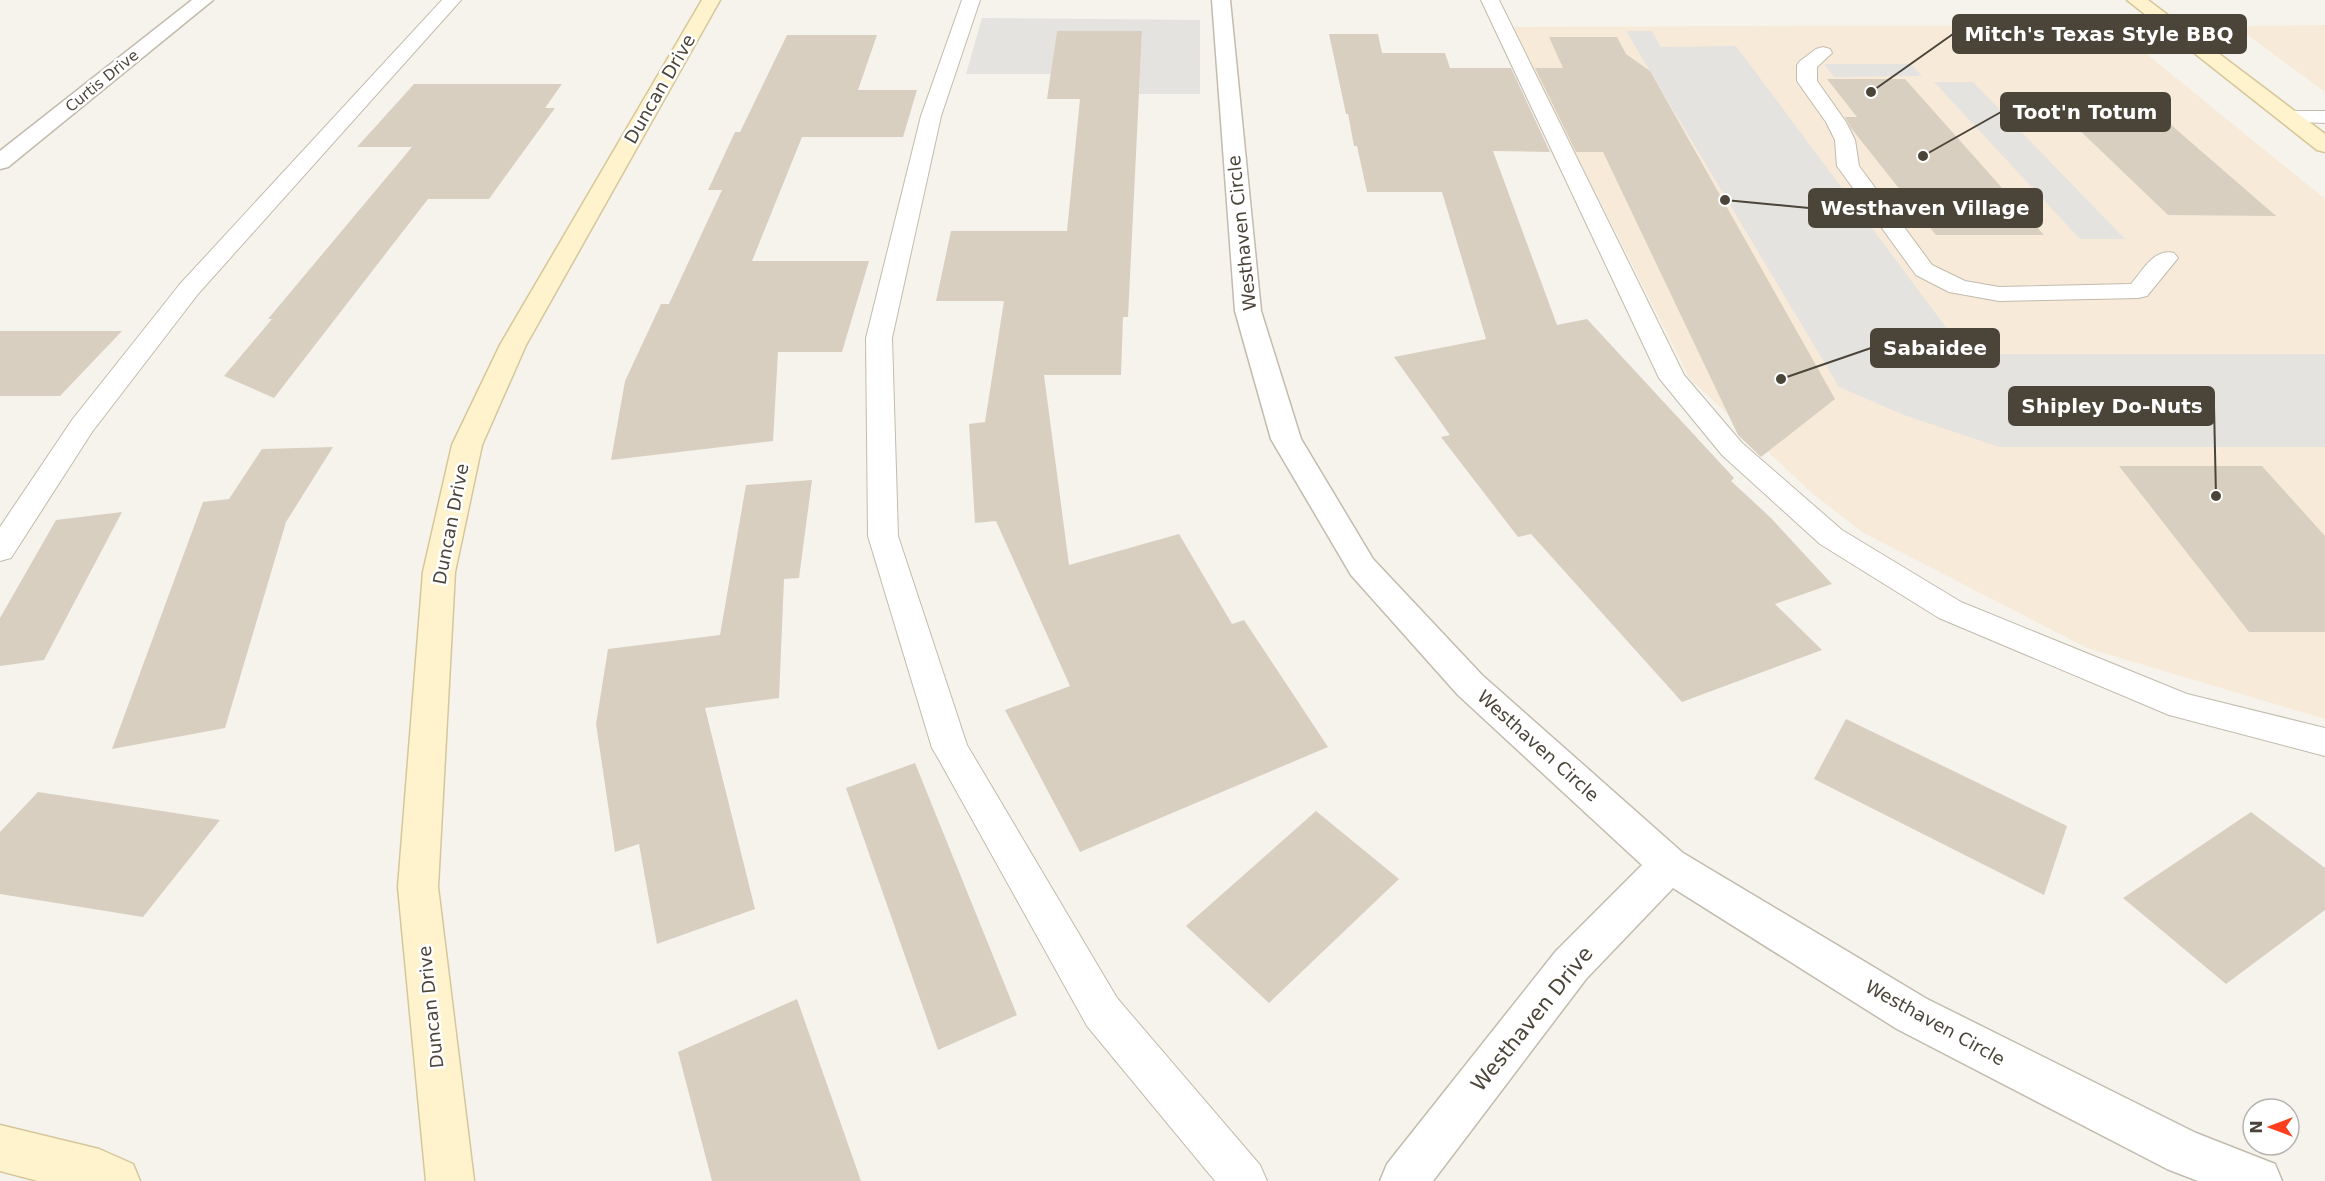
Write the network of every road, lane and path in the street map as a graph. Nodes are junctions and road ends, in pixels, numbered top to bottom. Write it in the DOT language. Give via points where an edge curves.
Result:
graph roads {
  1 [pos="204,0"];
  2 [pos="452,0"];
  3 [pos="711,0"];
  4 [pos="971,0"];
  5 [pos="1221,0"];
  6 [pos="1490,0"];
  7 [pos="2136,0"];
  8 [pos="1823,53"];
  9 [pos="2289,117"];
  10 [pos="2325,117"];
  11 [pos="2325,145"];
  12 [pos="0,162"];
  13 [pos="2166,258"];
  14 [pos="0,550"];
  15 [pos="2325,742"];
  16 [pos="1669,865"];
  17 [pos="0,1148"];
  18 [pos="116,1181"];
  19 [pos="450,1181"];
  20 [pos="1244,1181"];
  21 [pos="1404,1181"];
  22 [pos="2258,1181"];
  1 -- 12 [label="street, Curtis Drive"];
  2 -- 14 [label="lane" via="189,289 82,426"];
  3 -- 19 [label="street, Duncan Drive" via="513,345 467,445 439,572 418,887"];
  4 -- 20 [label="lane" via="931,116 879,338 883,536 950,748 1102,1012"];
  5 -- 16 [label="street, Westhaven Circle" via="1248,311 1286,440 1362,567 1470,685"];
  6 -- 15 [label="lane" via="1672,378 1732,449 1798,508 1831,537 1950,610 2181,706"];
  7 -- 9 [label="street"];
  8 -- 13 [label="lane" via="1807,65 1807,81 1845,140 1848,166 1924,270 1958,287 1999,294 2138,291"];
  9 -- 10 [label="lane"];
  9 -- 11 [label="street"];
  16 -- 21 [label="street, Westhaven Drive" via="1571,965"];
  16 -- 22 [label="street, Westhaven Circle" via="1912,1014 2184,1152"];
  17 -- 18 [label="street" via="99,1173"];
}
